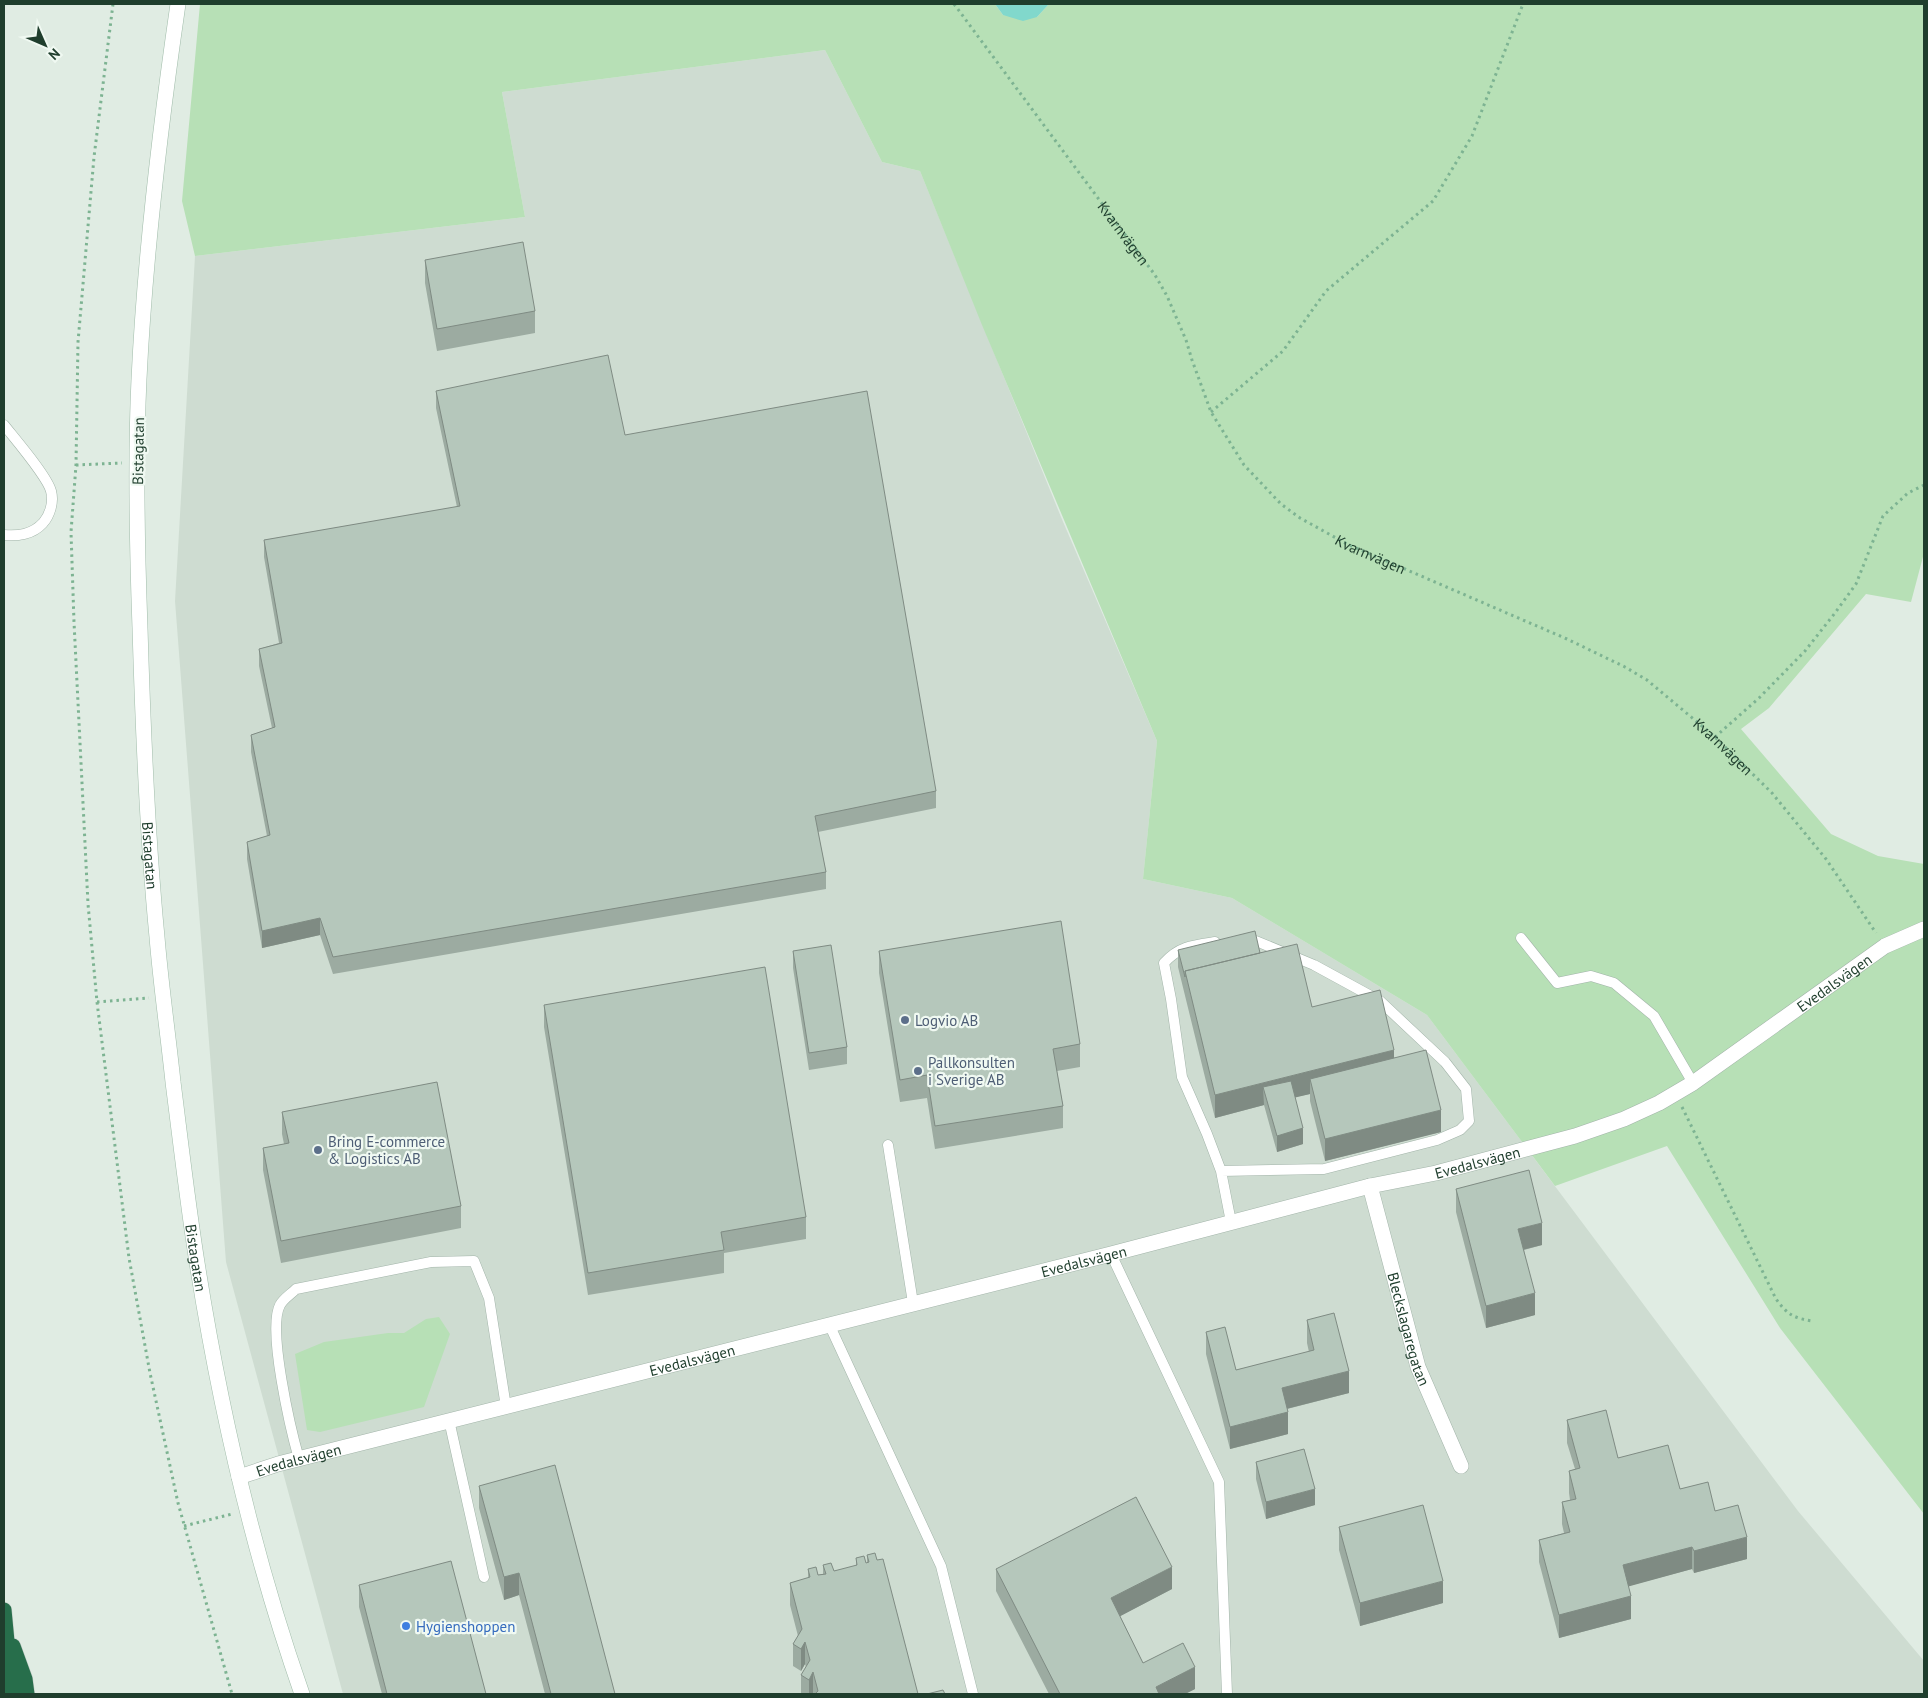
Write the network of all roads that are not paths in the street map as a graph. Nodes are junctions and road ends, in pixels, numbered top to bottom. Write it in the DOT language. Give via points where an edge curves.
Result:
graph roads {
  1 [pos="178,4"];
  2 [pos="4,425"];
  3 [pos="4,535"];
  4 [pos="1924,928"];
  5 [pos="1521,938"];
  6 [pos="1693,1083"];
  7 [pos="888,1145"];
  8 [pos="1221,1171"];
  9 [pos="1370,1186"];
  10 [pos="1231,1222"];
  11 [pos="1111,1254"];
  12 [pos="913,1303"];
  13 [pos="829,1324"];
  14 [pos="506,1407"];
  15 [pos="450,1420"];
  16 [pos="299,1459"];
  17 [pos="1462,1466"];
  18 [pos="239,1477"];
  19 [pos="484,1577"];
  20 [pos="4,1610"];
  21 [pos="5,1626"];
  22 [pos="12,1694"];
  23 [pos="27,1694"];
  24 [pos="302,1694"];
  25 [pos="973,1694"];
  26 [pos="1227,1694"];
  1 -- 18 [label="street, Bistagatan" via="153,201 140,363 138,562 146,788 163,996 182,1158 197,1268"];
  2 -- 3 [label="lane" via="48,483 52,500 48,515 39,527 16,536"];
  4 -- 6 [label="street, Evedalsvägen" via="1885,946"];
  5 -- 6 [label="lane" via="1557,982 1591,976 1614,983 1654,1016"];
  6 -- 9 [label="street, Evedalsvägen" via="1624,1119 1576,1136 1436,1173"];
  7 -- 12 [label="lane"];
  8 -- 8 [label="lane" via="1182,1078 1164,963 1173,952 1233,941 1256,941 1314,965 1380,1002 1445,1062 1466,1089 1468,1121 1460,1130 1437,1140 1324,1169"];
  8 -- 10 [label="lane"];
  9 -- 10 [label="street, Evedalsvägen"];
  9 -- 17 [label="street, Bleckslagaregatan" via="1418,1367"];
  10 -- 11 [label="street, Evedalsvägen"];
  11 -- 12 [label="street, Evedalsvägen"];
  11 -- 26 [label="lane" via="1219,1482"];
  12 -- 13 [label="street, Evedalsvägen"];
  13 -- 14 [label="street, Evedalsvägen"];
  13 -- 25 [label="lane" via="941,1566"];
  14 -- 15 [label="street, Evedalsvägen"];
  14 -- 16 [label="lane" via="489,1298 474,1261 431,1262 296,1289 280,1305 276,1319 289,1422"];
  15 -- 16 [label="street, Evedalsvägen"];
  15 -- 19 [label="lane"];
  16 -- 18 [label="street, Evedalsvägen"];
  18 -- 24 [label="street, Bistagatan" via="271,1598"];
  20 -- 21 [label="highway"];
  21 -- 22 [label="highway"];
  21 -- 23 [label="highway" via="25,1679"];
}
